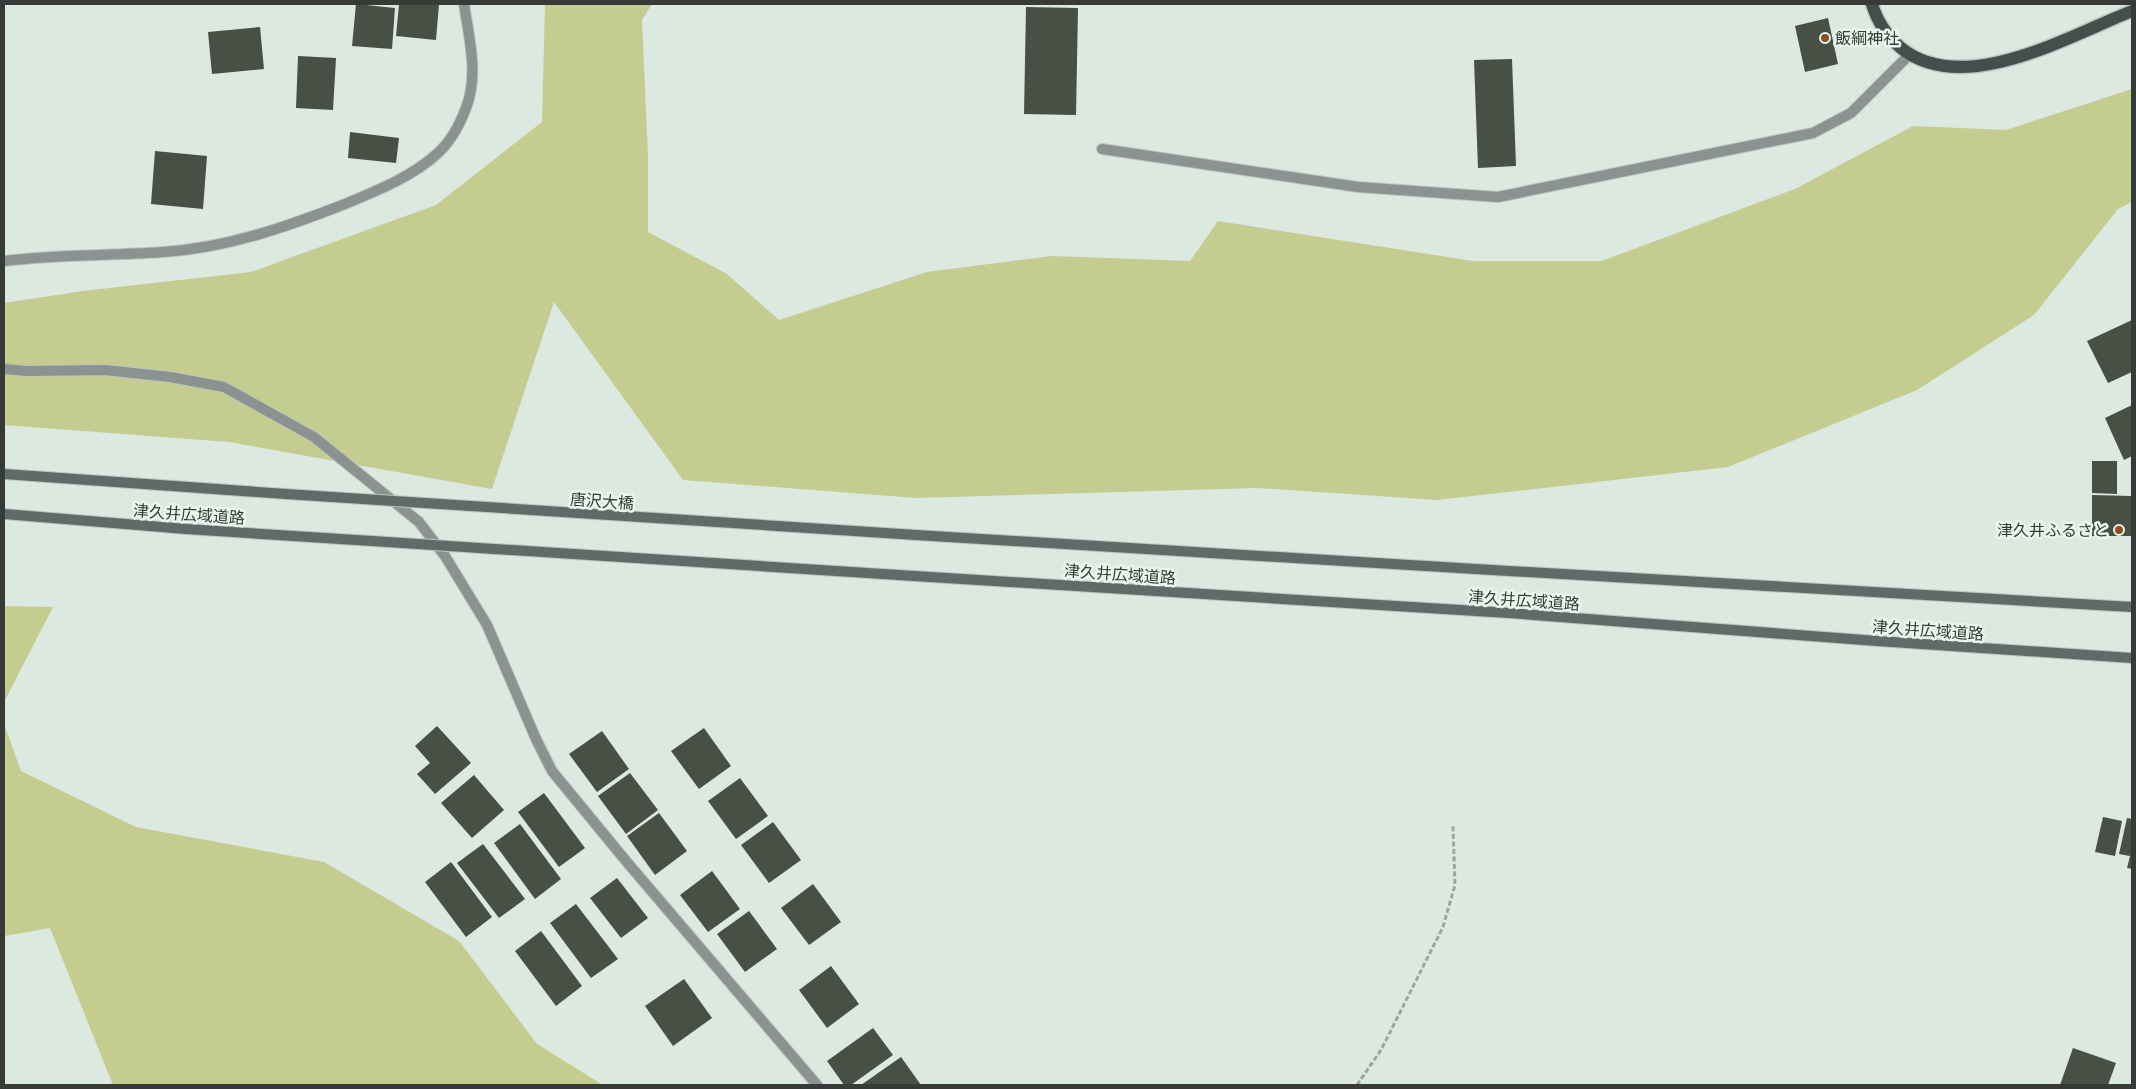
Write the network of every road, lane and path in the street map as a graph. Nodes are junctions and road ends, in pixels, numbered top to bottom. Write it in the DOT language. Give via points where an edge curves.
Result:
graph roads {
  1 [pos="464,4"];
  2 [pos="1872,4"];
  3 [pos="2132,11"];
  4 [pos="1910,54"];
  5 [pos="1102,149"];
  6 [pos="4,261"];
  7 [pos="4,369"];
  8 [pos="4,474"];
  9 [pos="286,494"];
  10 [pos="4,514"];
  11 [pos="916,535"];
  12 [pos="2132,607"];
  13 [pos="2132,658"];
  14 [pos="1453,826"];
  15 [pos="817,1085"];
  16 [pos="1357,1085"];
  1 -- 6 [label="street" via="473,68 466,108 453,135 438,153 407,174 376,191 302,221 240,241 164,252"];
  2 -- 4 [label="main road" via="1886,32"];
  3 -- 4 [label="main road" via="1999,63 1947,67"];
  4 -- 5 [label="street" via="1851,113 1813,133 1498,197 1358,187"];
  7 -- 15 [label="street" via="105,370 224,387 314,437 419,522 446,556 473,600 552,771"];
  8 -- 9 [label="main road, 津久井広域道路"];
  9 -- 11 [label="main road, 唐沢大橋, bridge"];
  10 -- 13 [label="main road, 津久井広域道路, bridge" via="186,529 1499,613"];
  11 -- 12 [label="main road, 津久井広域道路"];
  14 -- 16 [label="path" via="1455,885 1443,926 1381,1050"];
}
